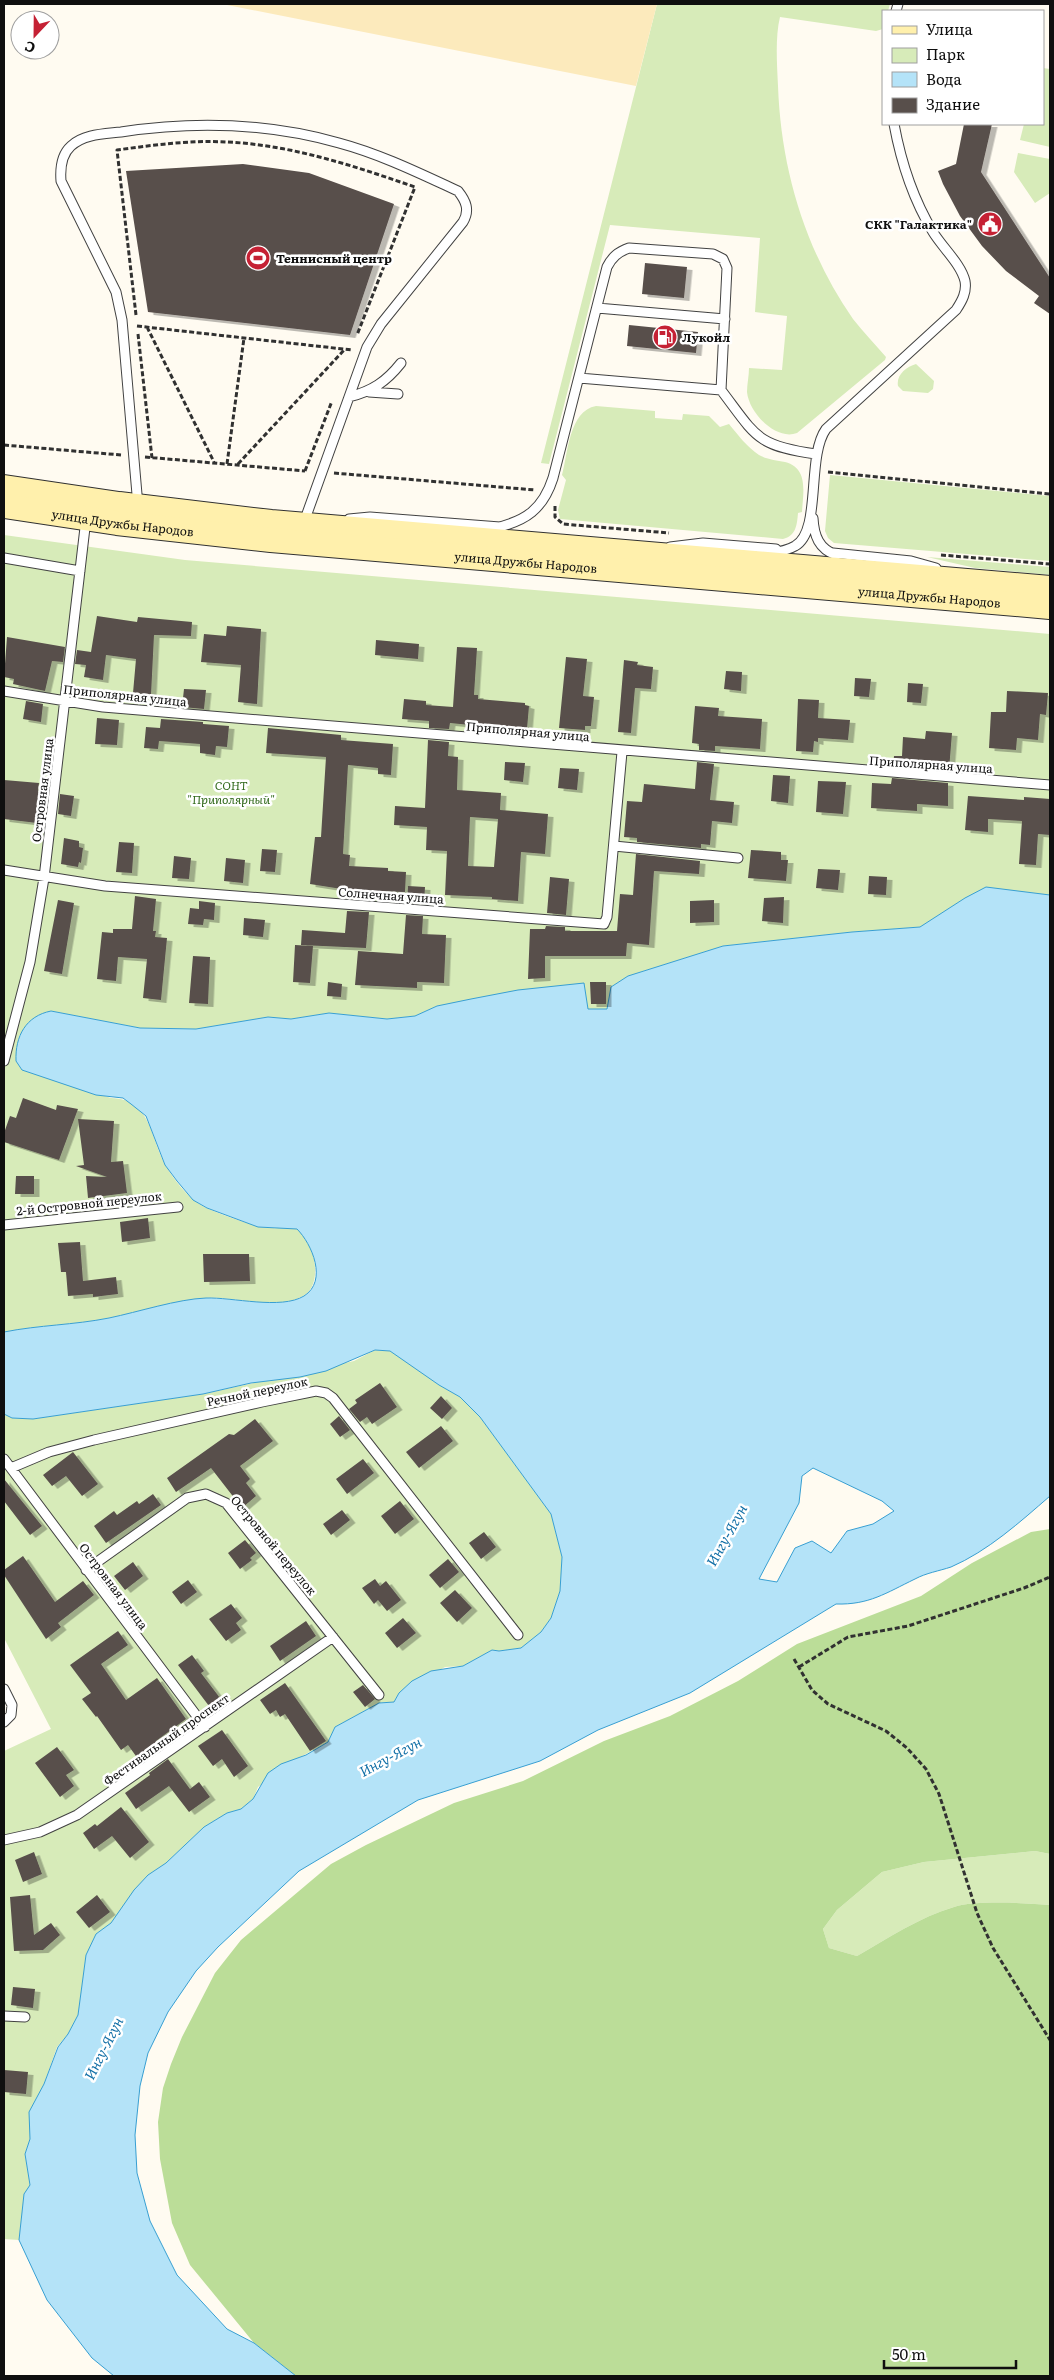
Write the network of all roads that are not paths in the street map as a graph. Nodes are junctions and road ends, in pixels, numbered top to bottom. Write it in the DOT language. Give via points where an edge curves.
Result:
graph roads {
  1 [pos="894,125"];
  2 [pos="597,308"];
  3 [pos="724,319"];
  4 [pos="401,363"];
  5 [pos="579,378"];
  6 [pos="721,390"];
  7 [pos="368,392"];
  8 [pos="398,394"];
  9 [pos="349,397"];
  10 [pos="816,454"];
  11 [pos="4,487"];
  12 [pos="813,496"];
  13 [pos="4,506"];
  14 [pos="138,506"];
  15 [pos="86,518"];
  16 [pos="303,525"];
  17 [pos="500,527"];
  18 [pos="453,537"];
  19 [pos="789,549"];
  20 [pos="634,553"];
  21 [pos="833,553"];
  22 [pos="4,558"];
  23 [pos="734,561"];
  24 [pos="80,571"];
  25 [pos="896,575"];
  26 [pos="983,582"];
  27 [pos="1048,592"];
  28 [pos="4,691"];
  29 [pos="65,701"];
  30 [pos="622,752"];
  31 [pos="1050,786"];
  32 [pos="614,846"];
  33 [pos="738,858"];
  34 [pos="4,870"];
  35 [pos="44,878"];
  36 [pos="4,1061"];
  37 [pos="178,1207"];
  38 [pos="4,1225"];
  39 [pos="4,1459"];
  40 [pos="11,1468"];
  41 [pos="86,1570"];
  42 [pos="518,1635"];
  43 [pos="332,1637"];
  44 [pos="4,1689"];
  45 [pos="379,1694"];
  46 [pos="4,1722"];
  47 [pos="206,1727"];
  48 [pos="4,1840"];
  49 [pos="4,2016"];
  50 [pos="25,2017"];
  1 -- 10 [label="lane" via="915,198 965,280 965,293 956,310 826,429"];
  2 -- 3 [label="lane"];
  2 -- 3 [label="lane" via="607,267 619,252 629,248 713,254 724,259 727,268"];
  2 -- 5 [label="lane"];
  3 -- 6 [label="lane"];
  4 -- 7 [label="lane" via="380,385"];
  5 -- 6 [label="lane"];
  5 -- 17 [label="lane" via="546,497 530,515"];
  6 -- 10 [label="lane" via="755,434 767,443"];
  7 -- 8 [label="lane"];
  7 -- 9 [label="lane"];
  9 -- 14 [label="lane" via="367,348 381,324 466,216 467,208 458,191 373,154 339,143 276,130 182,126 79,140 65,153 60,176 116,292 122,320"];
  9 -- 16 [label="lane"];
  10 -- 12 [label="lane"];
  11 -- 14 [label="main road, улица Дружбы Народов"];
  12 -- 19 [label="lane" via="805,534 798,544"];
  12 -- 21 [label="lane" via="816,536 823,548"];
  13 -- 15 [label="main road, улица Дружбы Народов"];
  14 -- 16 [label="main road, улица Дружбы Народов"];
  15 -- 24 [label="lane, Островная улица"];
  15 -- 27 [label="main road, улица Дружбы Народов" via="270,540"];
  16 -- 17 [label="lane" via="370,516"];
  16 -- 18 [label="main road, улица Дружбы Народов"];
  17 -- 18 [label="lane"];
  18 -- 20 [label="main road, улица Дружбы Народов"];
  19 -- 20 [label="lane" via="695,542"];
  19 -- 23 [label="lane"];
  20 -- 23 [label="main road, улица Дружбы Народов"];
  21 -- 25 [label="lane"];
  21 -- 26 [label="lane" via="911,561"];
  22 -- 24 [label="lane"];
  23 -- 25 [label="main road, улица Дружбы Народов"];
  24 -- 29 [label="lane, Островная улица"];
  25 -- 26 [label="main road, улица Дружбы Народов"];
  26 -- 27 [label="main road, улица Дружбы Народов"];
  28 -- 29 [label="lane, Приполярная улица"];
  29 -- 30 [label="lane, Приполярная улица"];
  29 -- 35 [label="lane, Островная улица"];
  30 -- 31 [label="lane, Приполярная улица"];
  30 -- 32 [label="lane, Солнечная улица"];
  32 -- 33 [label="lane"];
  32 -- 35 [label="lane, Солнечная улица" via="604,924 105,886"];
  34 -- 35 [label="lane, Солнечная улица"];
  35 -- 36 [label="lane, Островная улица" via="30,962"];
  37 -- 38 [label="lane, 2-й Островной переулок"];
  39 -- 40 [label="lane, Островная улица"];
  40 -- 41 [label="lane, Островная улица"];
  40 -- 42 [label="lane, Речной переулок" via="50,1452 94,1440 262,1402 326,1393"];
  41 -- 43 [label="lane, Островной переулок" via="187,1498 206,1494 226,1503"];
  41 -- 47 [label="lane, Островная улица"];
  43 -- 45 [label="lane, Островной переулок"];
  43 -- 47 [label="lane, Фестивальный проспект"];
  44 -- 46 [label="lane" via="12,1705 11,1715"];
  47 -- 48 [label="lane, Фестивальный проспект" via="77,1815 40,1832"];
  49 -- 50 [label="lane"];
}
